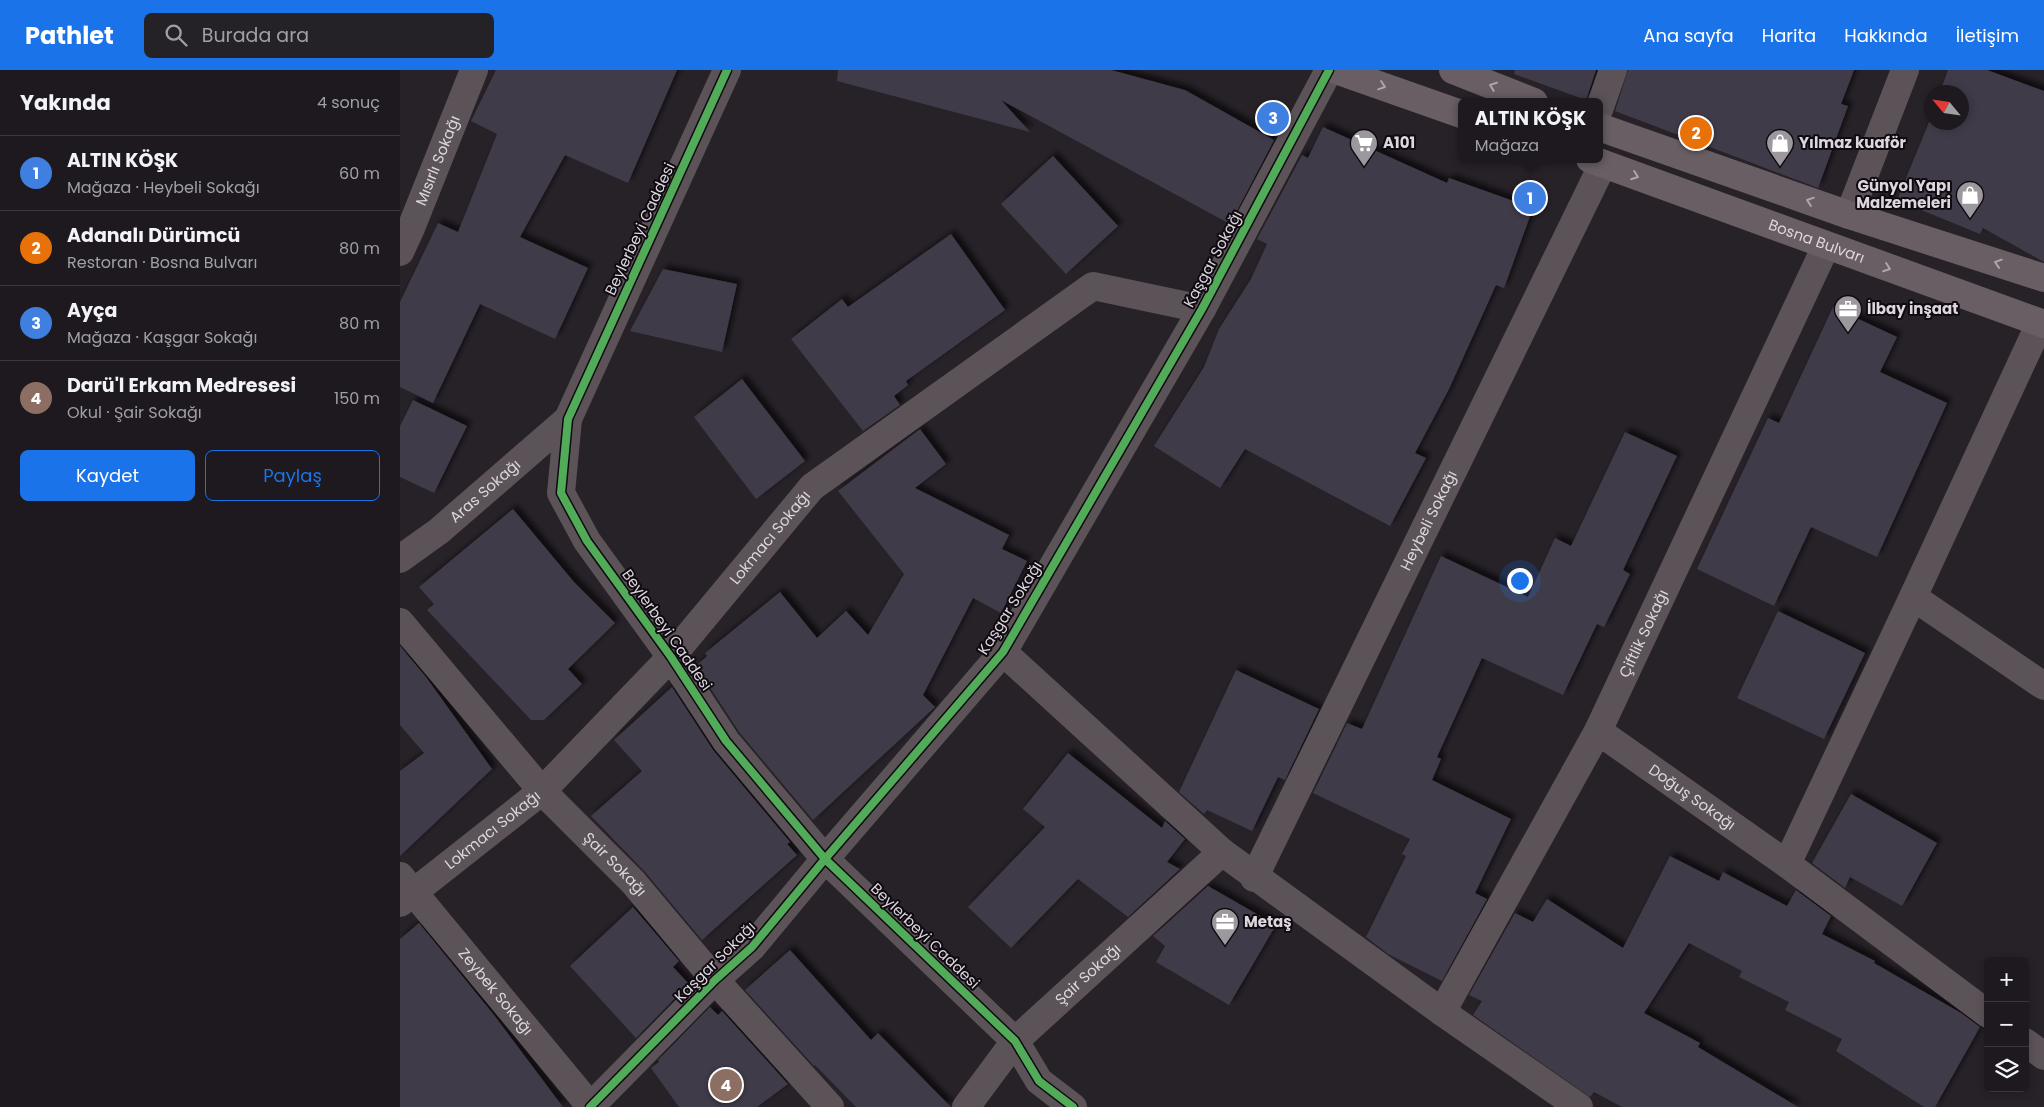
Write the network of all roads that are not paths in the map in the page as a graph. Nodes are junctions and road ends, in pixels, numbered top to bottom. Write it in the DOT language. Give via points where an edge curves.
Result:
graph roads {
  1 [pos="474,70"];
  2 [pos="728,70"];
  3 [pos="1329,70"];
  4 [pos="1336,70"];
  5 [pos="1453,70"];
  6 [pos="1613,70"];
  7 [pos="1905,70"];
  8 [pos="1524,98"];
  9 [pos="1603,99"];
  10 [pos="1458,113"];
  11 [pos="1603,128"];
  12 [pos="1596,163"];
  13 [pos="1599,163"];
  14 [pos="1849,215"];
  15 [pos="404,235"];
  16 [pos="1826,246"];
  17 [pos="2044,278"];
  18 [pos="1202,309"];
  19 [pos="2042,323"];
  20 [pos="568,420"];
  21 [pos="400,559"];
  22 [pos="1914,597"];
  23 [pos="400,622"];
  24 [pos="1003,652"];
  25 [pos="671,657"];
  26 [pos="2044,686"];
  27 [pos="1598,731"];
  28 [pos="542,791"];
  29 [pos="1222,852"];
  30 [pos="825,859"];
  31 [pos="1787,864"];
  32 [pos="1254,878"];
  33 [pos="404,890"];
  34 [pos="716,980"];
  35 [pos="1984,1011"];
  36 [pos="1442,1012"];
  37 [pos="1015,1041"];
  38 [pos="2029,1045"];
  39 [pos="2044,1056"];
  40 [pos="591,1107"];
  41 [pos="830,1107"];
  42 [pos="966,1107"];
  43 [pos="1073,1107"];
  44 [pos="1579,1107"];
  1 -- 15 [label="street, Mısırlı Sokağı"];
  2 -- 20 [label="street, Beylerbeyi Caddesi"];
  3 -- 18 [label="street, Kaşgar Sokağı"];
  4 -- 10 [label="main road, one-way"];
  8 -- 5 [label="main road, one-way"];
  6 -- 9 [label="street"];
  7 -- 14 [label="street"];
  14 -- 11 [label="main road, one-way"];
  12 -- 32 [label="street, Heybeli Sokağı"];
  13 -- 16 [label="main road, Bosna Bulvarı, one-way"];
  17 -- 14 [label="main road, one-way"];
  16 -- 19 [label="main road, Bosna Bulvarı, one-way"];
  16 -- 27 [label="street, Çiftlik Sokağı"];
  18 -- 24 [label="street, Kaşgar Sokağı"];
  18 -- 25 [label="street, Lokmacı Sokağı" via="1093,286 812,487"];
  19 -- 22 [label="street"];
  20 -- 21 [label="street, Aras Sokağı" via="439,531"];
  20 -- 25 [label="street, Beylerbeyi Caddesi" via="561,492 586,542"];
  22 -- 26 [label="street"];
  22 -- 31 [label="street"];
  23 -- 28 [label="street, Şair Sokağı"];
  24 -- 29 [label="street"];
  24 -- 30 [label="street, Kaşgar Sokağı"];
  25 -- 28 [label="street, Lokmacı Sokağı"];
  25 -- 30 [label="street, Beylerbeyi Caddesi" via="726,741"];
  27 -- 31 [label="street, Doğuş Sokağı"];
  27 -- 36 [label="street, Çiftlik Sokağı"];
  28 -- 33 [label="street, Lokmacı Sokağı"];
  28 -- 34 [label="street, Şair Sokağı" via="633,882"];
  29 -- 32 [label="street"];
  29 -- 37 [label="street, Şair Sokağı"];
  30 -- 34 [label="street, Kaşgar Sokağı" via="752,947"];
  30 -- 37 [label="street, Beylerbeyi Caddesi"];
  31 -- 35 [label="street, Doğuş Sokağı"];
  32 -- 36 [label="street"];
  33 -- 40 [label="street, Zeybek Sokağı"];
  34 -- 40 [label="street, Kaşgar Sokağı"];
  34 -- 41 [label="street, Şair Sokağı"];
  36 -- 44 [label="street"];
  37 -- 42 [label="street, Şair Sokağı"];
  37 -- 43 [label="street, Beylerbeyi Caddesi" via="1040,1081"];
  38 -- 39 [label="street"];
}
